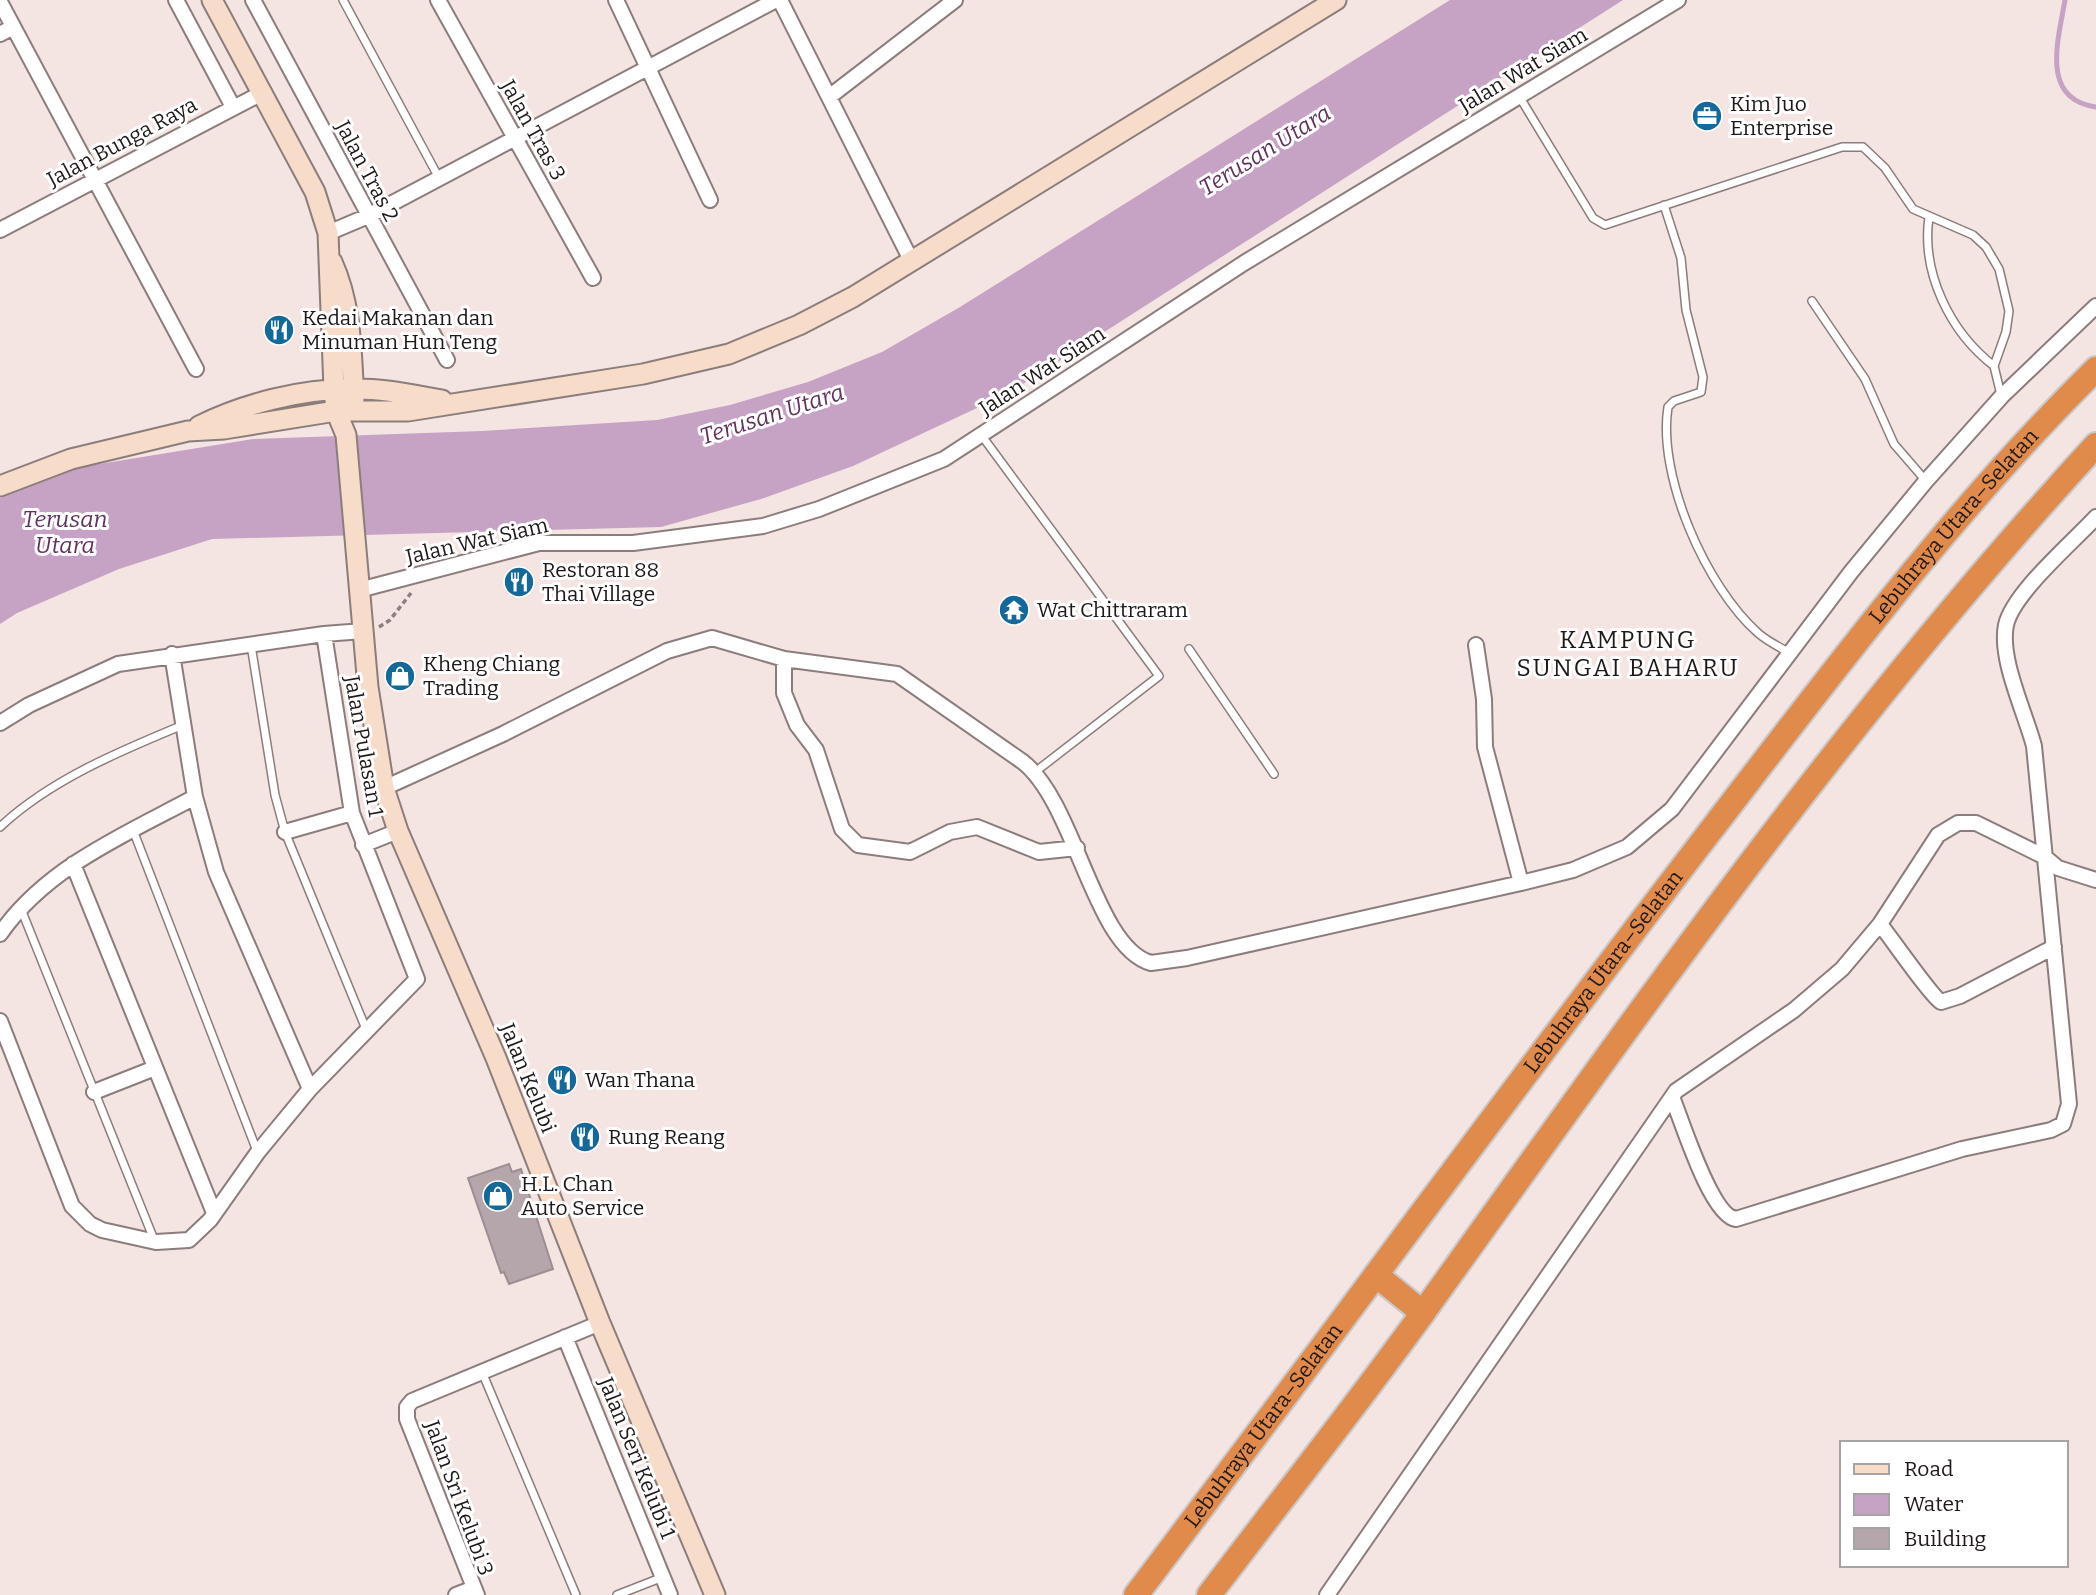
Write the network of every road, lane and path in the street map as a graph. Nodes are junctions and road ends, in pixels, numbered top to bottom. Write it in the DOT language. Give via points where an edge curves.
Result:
graph roads {
  1 [pos="176,0"];
  2 [pos="212,0"];
  3 [pos="253,0"];
  4 [pos="343,0"];
  5 [pos="438,0"];
  6 [pos="616,0"];
  7 [pos="778,0"];
  8 [pos="956,0"];
  9 [pos="1336,0"];
  10 [pos="1678,0"];
  11 [pos="0,2"];
  12 [pos="939,6"];
  13 [pos="6,30"];
  14 [pos="649,68"];
  15 [pos="264,92"];
  16 [pos="1519,96"];
  17 [pos="829,97"];
  18 [pos="233,107"];
  19 [pos="513,141"];
  20 [pos="440,178"];
  21 [pos="94,180"];
  22 [pos="710,200"];
  23 [pos="1664,205"];
  24 [pos="368,216"];
  25 [pos="1929,217"];
  26 [pos="0,230"];
  27 [pos="328,233"];
  28 [pos="912,262"];
  29 [pos="593,278"];
  30 [pos="1812,301"];
  31 [pos="2096,306"];
  32 [pos="447,360"];
  33 [pos="1994,366"];
  34 [pos="196,369"];
  35 [pos="2096,369"];
  36 [pos="343,389"];
  37 [pos="2002,396"];
  38 [pos="454,402"];
  39 [pos="345,410"];
  40 [pos="188,431"];
  41 [pos="982,436"];
  42 [pos="2096,445"];
  43 [pos="1926,481"];
  44 [pos="0,486"];
  45 [pos="2096,517"];
  46 [pos="424,574"];
  47 [pos="359,590"];
  48 [pos="363,631"];
  49 [pos="324,634"];
  50 [pos="251,645"];
  51 [pos="1476,645"];
  52 [pos="1189,649"];
  53 [pos="172,654"];
  54 [pos="1791,654"];
  55 [pos="784,659"];
  56 [pos="0,723"];
  57 [pos="183,725"];
  58 [pos="1035,772"];
  59 [pos="1274,774"];
  60 [pos="384,788"];
  61 [pos="195,797"];
  62 [pos="352,813"];
  63 [pos="0,827"];
  64 [pos="133,830"];
  65 [pos="398,831"];
  66 [pos="285,832"];
  67 [pos="363,845"];
  68 [pos="1077,848"];
  69 [pos="2045,857"];
  70 [pos="73,864"];
  71 [pos="2096,880"];
  72 [pos="1521,883"];
  73 [pos="20,908"];
  74 [pos="1880,924"];
  75 [pos="0,934"];
  76 [pos="2054,947"];
  77 [pos="0,1021"];
  78 [pos="366,1029"];
  79 [pos="155,1068"];
  80 [pos="310,1089"];
  81 [pos="94,1092"];
  82 [pos="1672,1097"];
  83 [pos="258,1152"];
  84 [pos="214,1213"];
  85 [pos="156,1242"];
  86 [pos="1376,1275"];
  87 [pos="1423,1313"];
  88 [pos="600,1323"];
  89 [pos="565,1337"];
  90 [pos="482,1372"];
  91 [pos="663,1577"];
  92 [pos="476,1592"];
  93 [pos="456,1595"];
  94 [pos="576,1595"];
  95 [pos="617,1595"];
  96 [pos="670,1595"];
  97 [pos="715,1595"];
  98 [pos="1136,1595"];
  99 [pos="1209,1595"];
  100 [pos="1327,1595"];
  1 -- 18 [label="street"];
  2 -- 15 [label="main road, Jalan Kelubi"];
  3 -- 24 [label="street, Jalan Tras 2"];
  4 -- 20 [label="lane"];
  5 -- 19 [label="street, Jalan Tras 3"];
  6 -- 14 [label="street"];
  7 -- 14 [label="street"];
  7 -- 17 [label="street"];
  8 -- 12 [label="street"];
  9 -- 28 [label="main road"];
  10 -- 16 [label="street, Jalan Wat Siam"];
  11 -- 13 [label="street"];
  12 -- 17 [label="street"];
  13 -- 21 [label="street"];
  14 -- 19 [label="street"];
  14 -- 22 [label="street"];
  15 -- 18 [label="street, Jalan Bunga Raya"];
  15 -- 27 [label="main road, Jalan Kelubi" via="315,192"];
  16 -- 23 [label="lane" via="1593,218 1611,225"];
  16 -- 41 [label="street, Jalan Wat Siam" via="1244,263"];
  17 -- 28 [label="street"];
  18 -- 21 [label="street, Jalan Bunga Raya"];
  19 -- 20 [label="street"];
  19 -- 29 [label="street, Jalan Tras 3"];
  20 -- 24 [label="street"];
  21 -- 26 [label="street, Jalan Bunga Raya"];
  21 -- 34 [label="street"];
  23 -- 25 [label="lane" via="1854,145 1873,154 1913,209"];
  23 -- 54 [label="lane" via="1678,246 1686,310 1703,377 1701,392 1668,407 1672,471 1690,526 1717,583 1759,635"];
  24 -- 27 [label="street"];
  24 -- 32 [label="street, Jalan Tras 2"];
  25 -- 33 [label="lane" via="1927,250 1940,294 1964,337"];
  25 -- 33 [label="lane" via="1973,235 1999,270 2009,311"];
  27 -- 36 [label="main road, Jalan Kelubi" via="328,290"];
  28 -- 38 [label="main road" via="853,298 729,354 643,374"];
  30 -- 43 [label="lane" via="1866,379 1894,444"];
  31 -- 37 [label="street"];
  33 -- 37 [label="lane"];
  35 -- 86 [label="highway, Lebuhraya Utara–Selatan" via="1966,510 1817,693"];
  36 -- 38 [label="main road"];
  36 -- 39 [label="main road, Jalan Kelubi"];
  36 -- 40 [label="main road" via="288,397 218,416"];
  37 -- 43 [label="street"];
  38 -- 39 [label="main road" via="408,411"];
  39 -- 40 [label="main road"];
  39 -- 47 [label="main road, Jalan Kelubi"];
  40 -- 44 [label="main road" via="71,459"];
  41 -- 46 [label="street, Jalan Wat Siam" via="944,459 876,488 763,526 633,543 539,543"];
  41 -- 58 [label="lane" via="1159,677"];
  42 -- 87 [label="highway" via="2004,546 1799,800 1660,981"];
  43 -- 54 [label="street"];
  45 -- 69 [label="street" via="2031,583 2007,624 2009,659 2034,746"];
  46 -- 47 [label="street, Jalan Wat Siam"];
  46 -- 48 [label="path" via="384,626"];
  47 -- 48 [label="main road, Jalan Kelubi"];
  48 -- 49 [label="street"];
  48 -- 60 [label="main road, Jalan Kelubi" via="372,725"];
  49 -- 50 [label="street"];
  49 -- 62 [label="street, Jalan Pulasan 1"];
  50 -- 53 [label="street"];
  50 -- 66 [label="lane"];
  51 -- 72 [label="street" via="1485,747"];
  52 -- 59 [label="lane"];
  53 -- 56 [label="street" via="118,664"];
  53 -- 57 [label="street"];
  54 -- 72 [label="street" via="1652,829 1610,857"];
  55 -- 58 [label="street" via="897,674"];
  55 -- 60 [label="street" via="726,641 700,639"];
  55 -- 68 [label="street" via="784,693 796,725 816,750 842,829 858,845 910,852 950,832 977,827 1039,852"];
  57 -- 61 [label="street"];
  57 -- 63 [label="lane" via="48,790"];
  58 -- 68 [label="street"];
  60 -- 65 [label="main road, Jalan Kelubi"];
  61 -- 64 [label="street"];
  61 -- 80 [label="street" via="216,872"];
  62 -- 66 [label="street"];
  62 -- 67 [label="street, Jalan Pulasan 1"];
  64 -- 70 [label="street"];
  64 -- 83 [label="lane"];
  65 -- 67 [label="street"];
  65 -- 88 [label="main road, Jalan Kelubi" via="496,1058"];
  66 -- 78 [label="lane"];
  67 -- 78 [label="street, Jalan Pulasan 1" via="417,979"];
  68 -- 72 [label="street" via="1125,949 1151,963"];
  69 -- 71 [label="street" via="2058,868"];
  69 -- 74 [label="street" via="1976,823 1958,823 1938,835"];
  69 -- 76 [label="street"];
  70 -- 73 [label="street"];
  70 -- 79 [label="street"];
  73 -- 75 [label="street"];
  73 -- 81 [label="lane"];
  74 -- 76 [label="street" via="1941,1002"];
  74 -- 82 [label="street" via="1811,998"];
  76 -- 82 [label="street" via="2069,1104 2063,1124 2051,1130 1962,1149 1736,1219 1725,1216 1712,1195"];
  77 -- 85 [label="street" via="72,1206 102,1230"];
  78 -- 80 [label="street"];
  79 -- 81 [label="street"];
  79 -- 84 [label="street"];
  80 -- 83 [label="street"];
  81 -- 85 [label="lane"];
  82 -- 100 [label="street"];
  83 -- 84 [label="street"];
  84 -- 85 [label="street" via="189,1240"];
  86 -- 87 [label="highway"];
  86 -- 98 [label="highway, Lebuhraya Utara–Selatan"];
  87 -- 99 [label="highway"];
  88 -- 89 [label="street, Jalan Sri Kelubi 3"];
  88 -- 97 [label="main road, Jalan Kelubi"];
  89 -- 90 [label="street, Jalan Sri Kelubi 3"];
  89 -- 91 [label="street, Jalan Seri Kelubi 1"];
  90 -- 92 [label="street, Jalan Sri Kelubi 3" via="407,1407 407,1419"];
  90 -- 94 [label="lane"];
  91 -- 95 [label="lane"];
  91 -- 96 [label="street, Jalan Seri Kelubi 1"];
  92 -- 93 [label="street, Jalan Sri Kelubi 3"];
}
